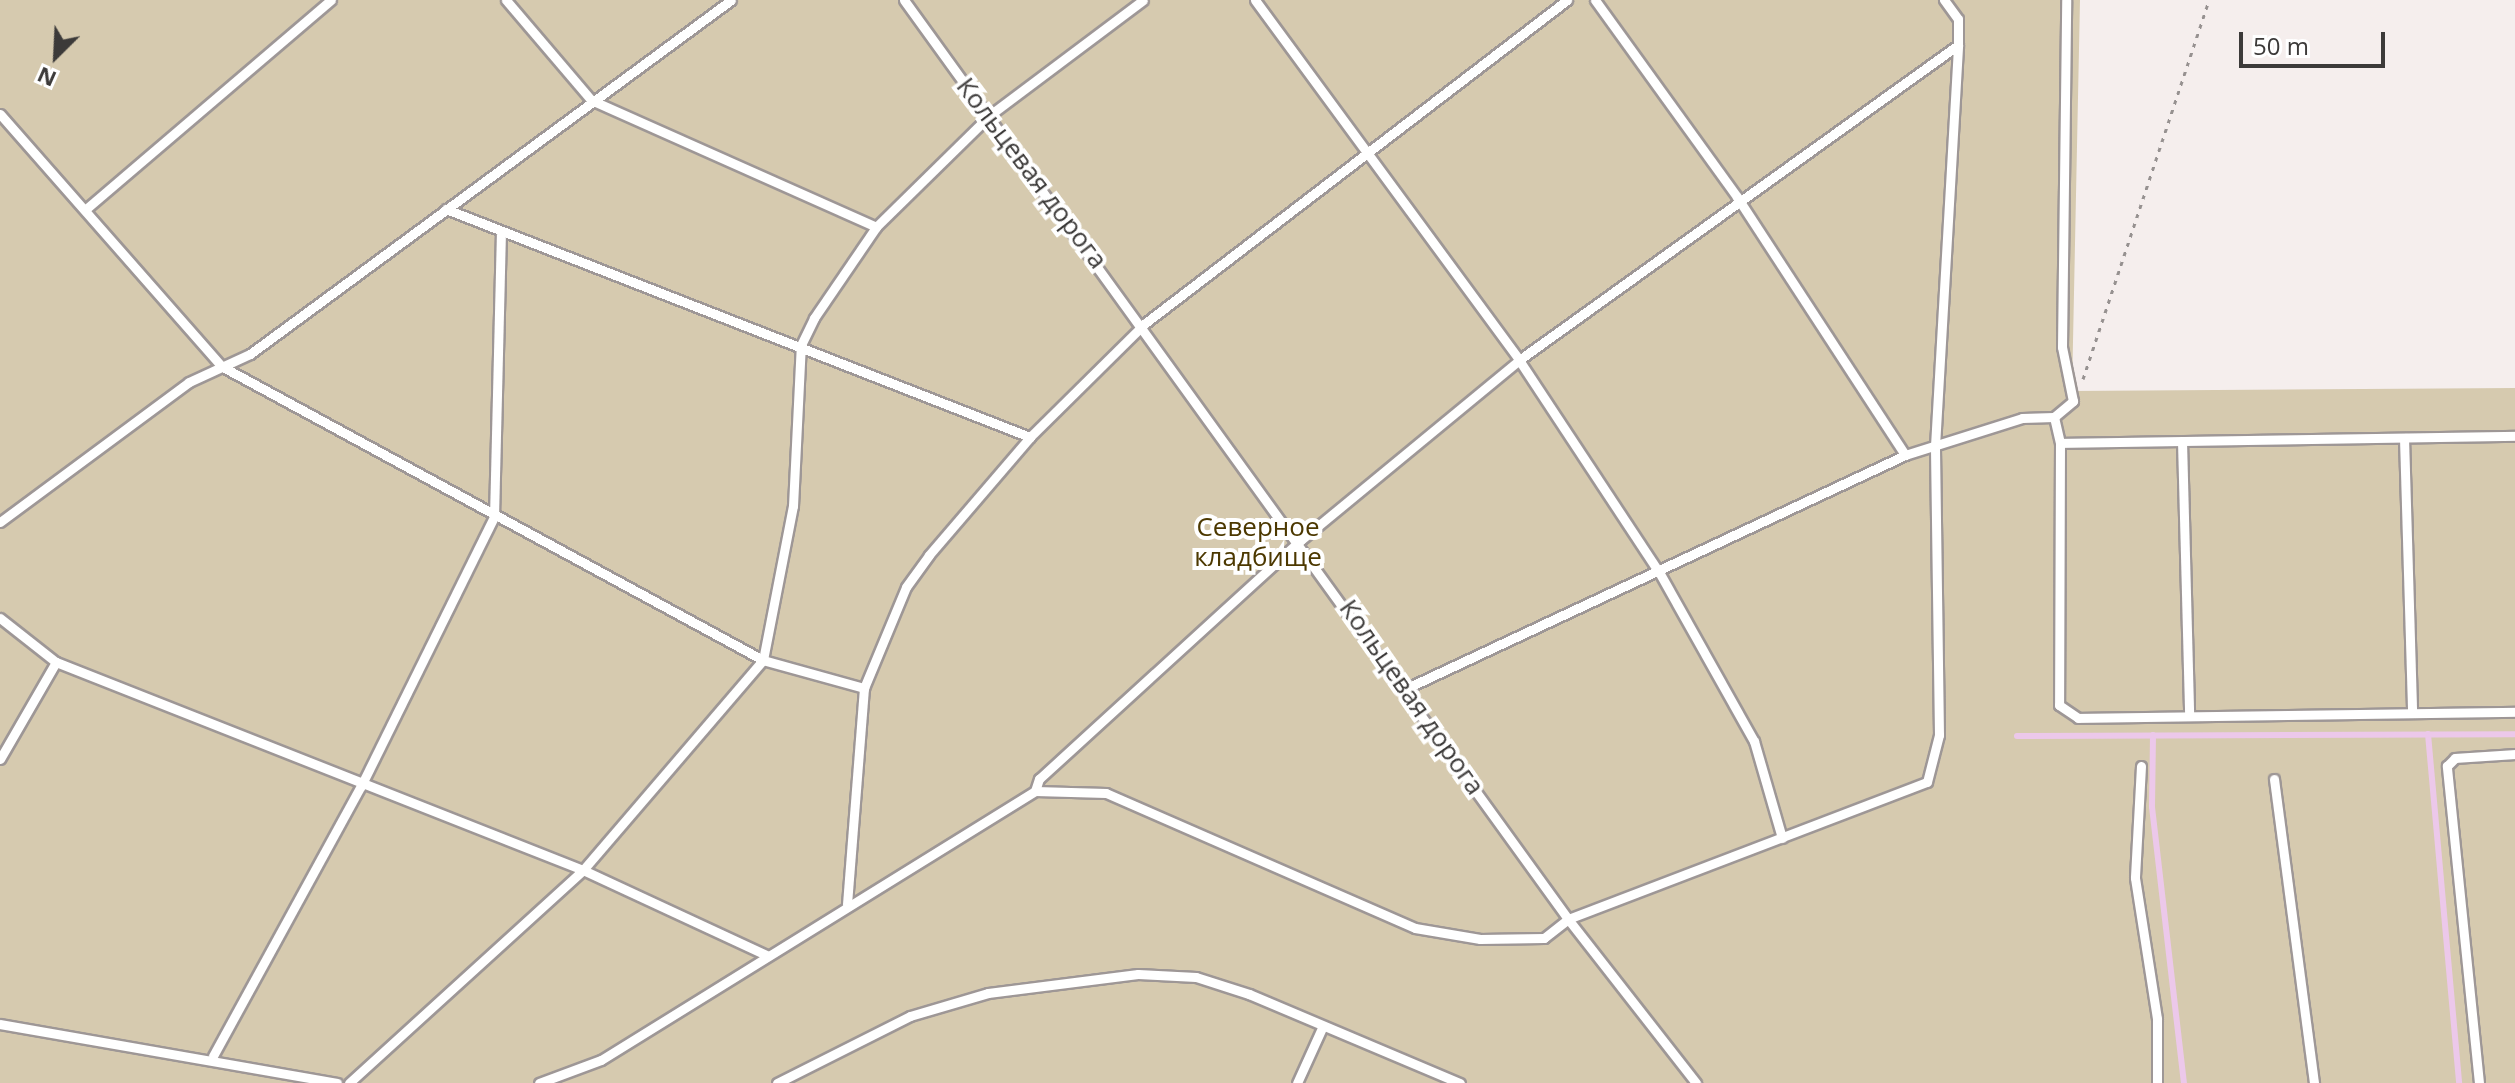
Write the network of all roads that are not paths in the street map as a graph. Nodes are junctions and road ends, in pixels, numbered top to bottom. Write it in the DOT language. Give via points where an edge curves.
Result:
graph roads {
  1 [pos="331,0"];
  2 [pos="506,0"];
  3 [pos="731,0"];
  4 [pos="904,0"];
  5 [pos="1143,0"];
  6 [pos="1255,0"];
  7 [pos="1567,0"];
  8 [pos="1595,0"];
  9 [pos="1944,0"];
  10 [pos="2066,0"];
  11 [pos="1958,45"];
  12 [pos="591,100"];
  13 [pos="0,114"];
  14 [pos="990,115"];
  15 [pos="1368,154"];
  16 [pos="1737,197"];
  17 [pos="86,209"];
  18 [pos="446,209"];
  19 [pos="876,227"];
  20 [pos="501,235"];
  21 [pos="1144,324"];
  22 [pos="801,345"];
  23 [pos="1519,360"];
  24 [pos="221,366"];
  25 [pos="2054,417"];
  26 [pos="2515,436"];
  27 [pos="1030,437"];
  28 [pos="2404,438"];
  29 [pos="2182,441"];
  30 [pos="2060,443"];
  31 [pos="1935,446"];
  32 [pos="1905,455"];
  33 [pos="494,517"];
  34 [pos="0,522"];
  35 [pos="1301,540"];
  36 [pos="1659,572"];
  37 [pos="0,618"];
  38 [pos="763,660"];
  39 [pos="56,662"];
  40 [pos="864,688"];
  41 [pos="1407,688"];
  42 [pos="2515,712"];
  43 [pos="2412,713"];
  44 [pos="2189,715"];
  45 [pos="2515,754"];
  46 [pos="0,759"];
  47 [pos="2141,766"];
  48 [pos="2274,779"];
  49 [pos="361,786"];
  50 [pos="1035,791"];
  51 [pos="1782,838"];
  52 [pos="583,870"];
  53 [pos="847,904"];
  54 [pos="1568,919"];
  55 [pos="766,955"];
  56 [pos="0,1024"];
  57 [pos="1322,1028"];
  58 [pos="213,1056"];
  59 [pos="337,1083"];
  60 [pos="349,1083"];
  61 [pos="539,1083"];
  62 [pos="777,1083"];
  63 [pos="1297,1083"];
  64 [pos="1460,1083"];
  65 [pos="1696,1083"];
  66 [pos="2157,1083"];
  67 [pos="2314,1083"];
  68 [pos="2479,1083"];
  1 -- 17 [label="lane"];
  2 -- 12 [label="lane"];
  3 -- 12 [label="lane"];
  4 -- 14 [label="lane, Кольцевая дорога"];
  5 -- 14 [label="lane"];
  6 -- 15 [label="lane"];
  7 -- 15 [label="lane"];
  8 -- 16 [label="lane"];
  9 -- 11 [label="lane" via="1958,19"];
  10 -- 25 [label="lane" via="2062,347 2073,401"];
  11 -- 16 [label="lane"];
  11 -- 31 [label="lane"];
  12 -- 18 [label="lane"];
  12 -- 19 [label="lane"];
  13 -- 17 [label="lane"];
  14 -- 19 [label="lane"];
  14 -- 21 [label="lane, Кольцевая дорога"];
  15 -- 21 [label="lane"];
  15 -- 23 [label="lane"];
  16 -- 23 [label="lane"];
  16 -- 32 [label="lane"];
  17 -- 24 [label="lane"];
  18 -- 20 [label="lane"];
  18 -- 24 [label="lane" via="250,354"];
  19 -- 22 [label="lane"];
  20 -- 22 [label="lane"];
  20 -- 33 [label="lane"];
  21 -- 27 [label="lane"];
  21 -- 35 [label="lane, Кольцевая дорога"];
  22 -- 27 [label="lane"];
  22 -- 38 [label="lane" via="793,506"];
  23 -- 35 [label="lane"];
  23 -- 36 [label="lane"];
  24 -- 33 [label="lane"];
  24 -- 34 [label="lane"];
  25 -- 30 [label="lane"];
  25 -- 31 [label="lane" via="2022,418"];
  26 -- 28 [label="lane"];
  27 -- 40 [label="lane" via="906,587"];
  28 -- 29 [label="lane"];
  28 -- 43 [label="lane"];
  29 -- 30 [label="lane"];
  29 -- 44 [label="lane"];
  30 -- 44 [label="lane" via="2059,705 2078,718"];
  31 -- 32 [label="lane"];
  31 -- 51 [label="lane" via="1939,735 1927,782"];
  32 -- 36 [label="lane"];
  33 -- 38 [label="lane"];
  33 -- 49 [label="lane"];
  35 -- 41 [label="lane, Кольцевая дорога"];
  35 -- 50 [label="lane" via="1039,779"];
  36 -- 41 [label="lane"];
  36 -- 51 [label="lane" via="1754,741"];
  37 -- 39 [label="lane"];
  38 -- 40 [label="lane"];
  38 -- 52 [label="lane"];
  39 -- 46 [label="lane"];
  39 -- 49 [label="lane"];
  40 -- 53 [label="lane"];
  41 -- 54 [label="lane, Кольцевая дорога"];
  42 -- 43 [label="lane"];
  43 -- 44 [label="lane"];
  45 -- 68 [label="lane" via="2455,758 2447,766"];
  47 -- 66 [label="lane" via="2135,878 2157,1019"];
  48 -- 67 [label="lane"];
  49 -- 52 [label="lane"];
  49 -- 58 [label="lane"];
  50 -- 53 [label="lane"];
  50 -- 54 [label="lane" via="1106,793 1152,809 1415,928 1480,939 1544,938"];
  51 -- 54 [label="lane"];
  52 -- 55 [label="lane"];
  52 -- 60 [label="lane"];
  53 -- 55 [label="lane"];
  54 -- 65 [label="lane, Кольцевая дорога"];
  55 -- 61 [label="lane" via="601,1060"];
  56 -- 58 [label="lane"];
  57 -- 62 [label="lane" via="1196,977 1062,980 910,1016"];
  57 -- 63 [label="lane"];
  57 -- 64 [label="lane"];
  58 -- 59 [label="lane"];
}
